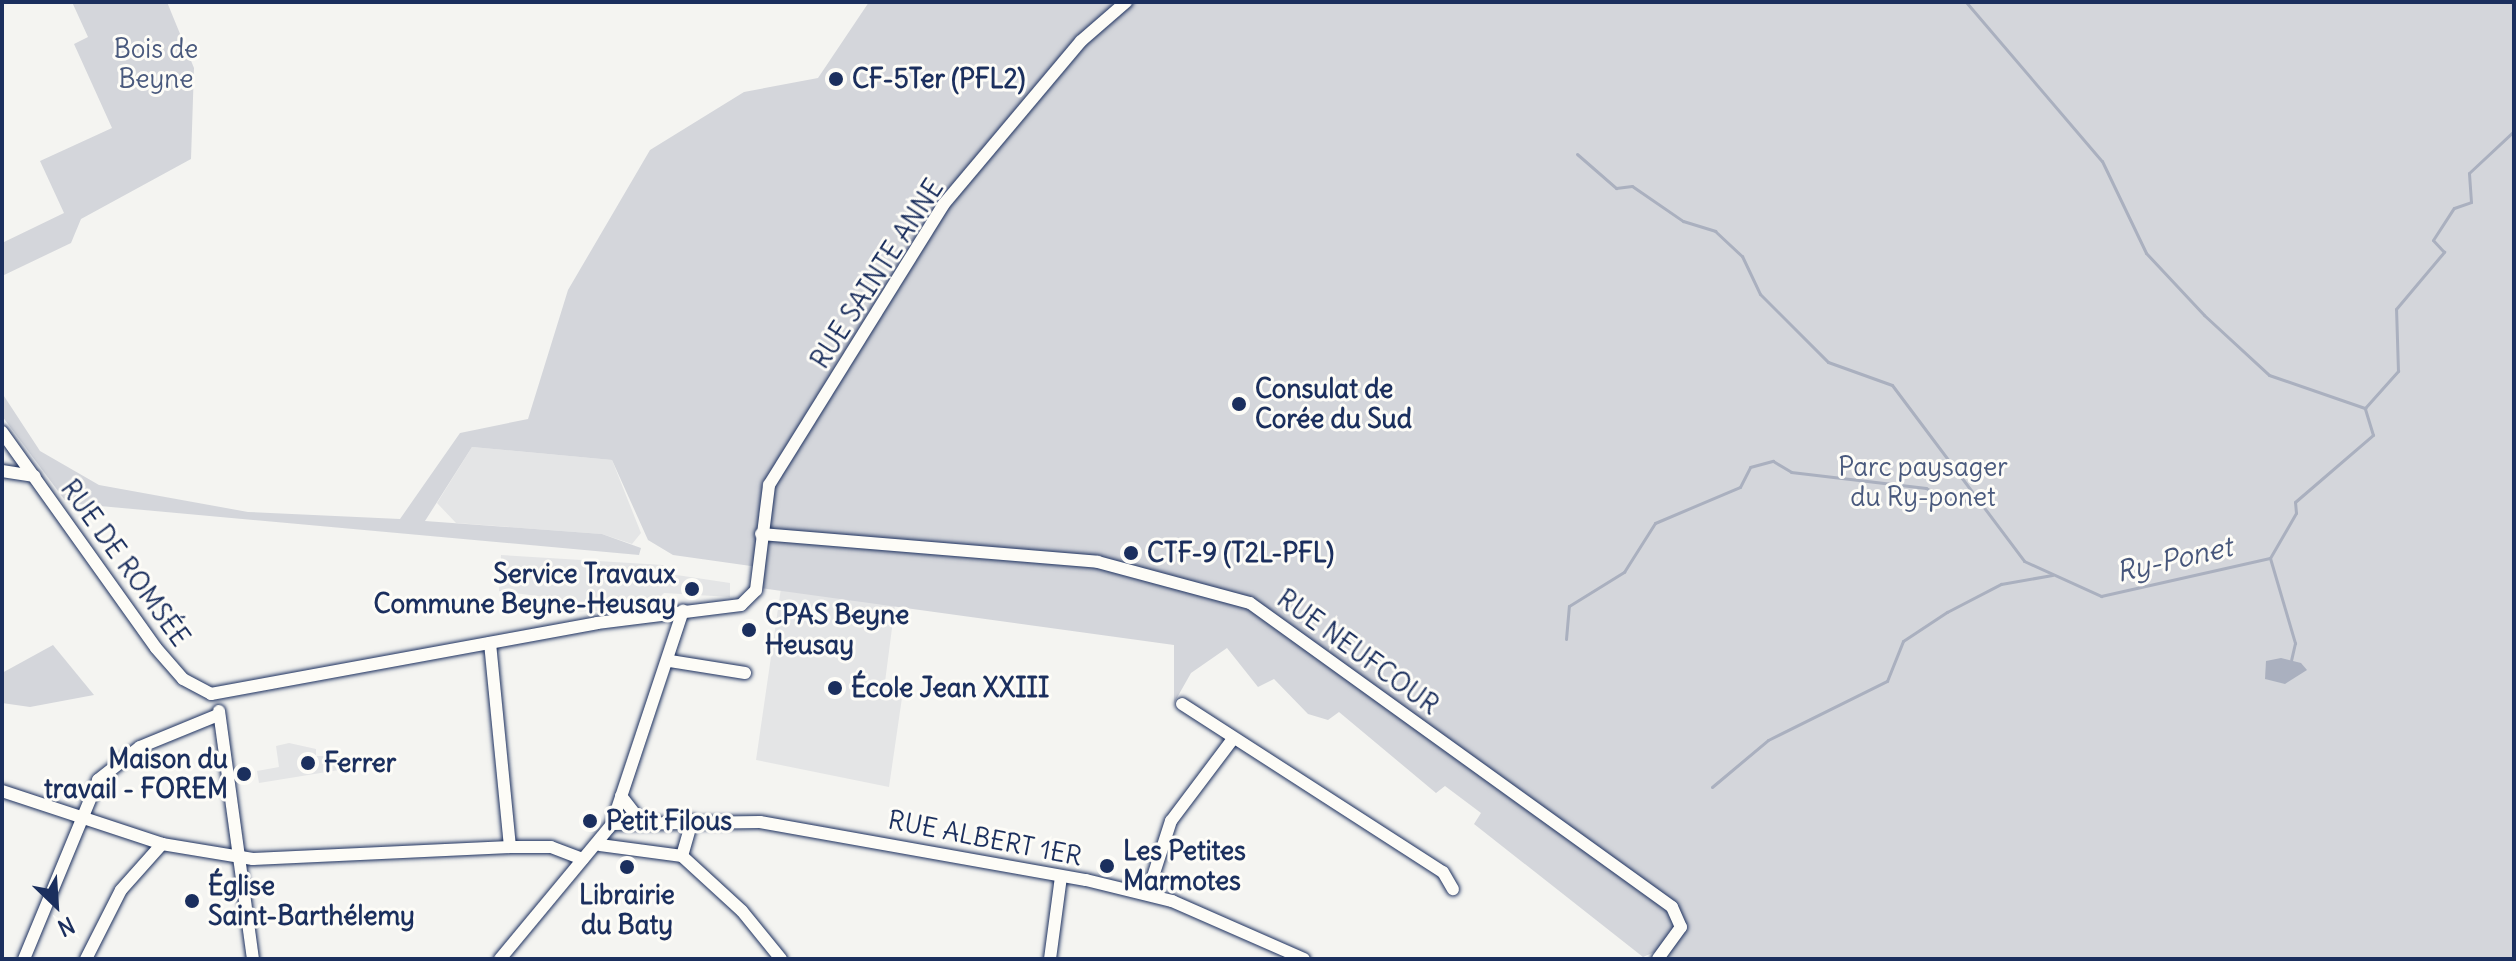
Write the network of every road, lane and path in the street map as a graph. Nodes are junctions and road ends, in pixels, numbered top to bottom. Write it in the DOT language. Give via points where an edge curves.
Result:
graph roads {
  1 [pos="1126,2"];
  2 [pos="2,432"];
  3 [pos="2,471"];
  4 [pos="35,476"];
  5 [pos="761,534"];
  6 [pos="683,611"];
  7 [pos="490,643"];
  8 [pos="670,661"];
  9 [pos="745,673"];
  10 [pos="223,696"];
  11 [pos="1182,704"];
  12 [pos="218,715"];
  13 [pos="1232,740"];
  14 [pos="2,791"];
  15 [pos="621,796"];
  16 [pos="81,816"];
  17 [pos="640,820"];
  18 [pos="692,820"];
  19 [pos="612,824"];
  20 [pos="162,844"];
  21 [pos="600,845"];
  22 [pos="510,847"];
  23 [pos="237,856"];
  24 [pos="682,856"];
  25 [pos="583,859"];
  26 [pos="1061,877"];
  27 [pos="1453,889"];
  28 [pos="1148,892"];
  29 [pos="24,959"];
  30 [pos="86,959"];
  31 [pos="253,959"];
  32 [pos="500,959"];
  33 [pos="781,959"];
  34 [pos="1050,959"];
  35 [pos="1304,959"];
  36 [pos="1658,959"];
  1 -- 5 [label="street, RUE SAINTE ANNE" via="1081,41 943,205 769,485"];
  2 -- 4 [label="street, RUE DE ROMSÉE"];
  3 -- 4 [label="street, RUE DE ROMSÉE"];
  4 -- 10 [label="street, RUE DE ROMSÉE" via="156,648 183,679"];
  5 -- 6 [label="street, RUE SAINTE ANNE" via="749,600"];
  5 -- 36 [label="street, RUE NEUFCOUR" via="1098,562 1250,603 1672,907 1681,927"];
  6 -- 7 [label="street"];
  6 -- 8 [label="street"];
  7 -- 10 [label="street"];
  7 -- 22 [label="street"];
  8 -- 9 [label="street"];
  8 -- 15 [label="street"];
  10 -- 12 [label="street"];
  11 -- 13 [label="street"];
  12 -- 16 [label="street" via="125,757 98,780"];
  12 -- 23 [label="street"];
  13 -- 27 [label="street" via="1443,872"];
  13 -- 28 [label="street" via="1171,821"];
  14 -- 16 [label="street"];
  15 -- 17 [label="street"];
  15 -- 19 [label="street"];
  16 -- 20 [label="street"];
  16 -- 29 [label="street"];
  17 -- 18 [label="street, RUE ALBERT 1ER"];
  17 -- 19 [label="street, RUE ALBERT 1ER"];
  18 -- 24 [label="street"];
  18 -- 26 [label="street, RUE ALBERT 1ER" via="821,830"];
  19 -- 21 [label="street"];
  20 -- 23 [label="street"];
  20 -- 30 [label="street" via="121,890"];
  21 -- 24 [label="street"];
  21 -- 25 [label="street"];
  22 -- 23 [label="street"];
  22 -- 25 [label="street" via="551,847"];
  23 -- 31 [label="street"];
  24 -- 33 [label="street" via="742,911"];
  25 -- 32 [label="street"];
  26 -- 28 [label="street, RUE ALBERT 1ER"];
  26 -- 34 [label="street"];
  28 -- 35 [label="street, RUE ALBERT 1ER"];
}
